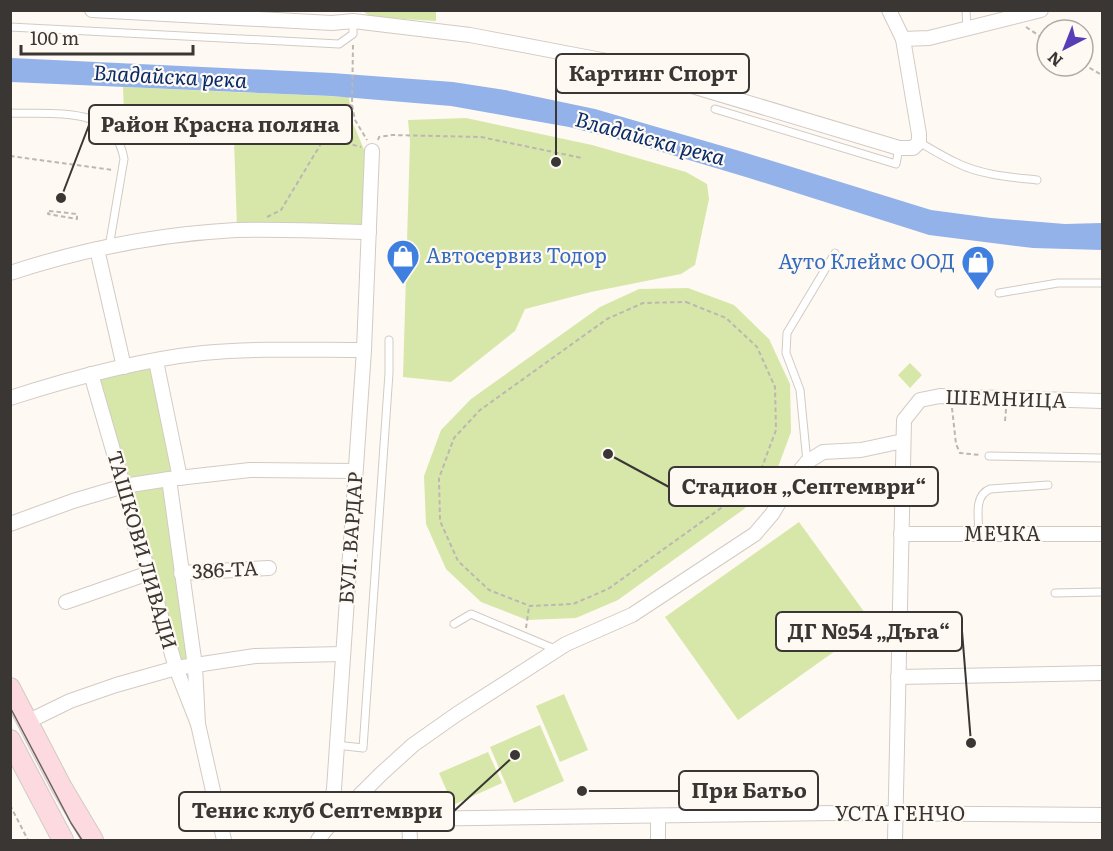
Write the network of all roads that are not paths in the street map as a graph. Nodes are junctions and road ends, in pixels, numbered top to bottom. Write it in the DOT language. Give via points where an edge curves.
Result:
graph roads {
  1 [pos="92,10"];
  2 [pos="889,10"];
  3 [pos="966,10"];
  4 [pos="1041,10"];
  5 [pos="352,22"];
  6 [pos="10,27"];
  7 [pos="967,30"];
  8 [pos="903,39"];
  9 [pos="715,109"];
  10 [pos="10,113"];
  11 [pos="916,145"];
  12 [pos="899,148"];
  13 [pos="372,151"];
  14 [pos="1037,180"];
  15 [pos="369,232"];
  16 [pos="103,248"];
  17 [pos="835,253"];
  18 [pos="10,273"];
  19 [pos="1102,283"];
  20 [pos="999,293"];
  21 [pos="389,340"];
  22 [pos="364,350"];
  23 [pos="156,361"];
  24 [pos="124,367"];
  25 [pos="91,374"];
  26 [pos="10,399"];
  27 [pos="1102,401"];
  28 [pos="903,441"];
  29 [pos="989,456"];
  30 [pos="1102,458"];
  31 [pos="807,462"];
  32 [pos="356,471"];
  33 [pos="174,478"];
  34 [pos="1048,485"];
  35 [pos="124,486"];
  36 [pos="10,524"];
  37 [pos="901,534"];
  38 [pos="979,534"];
  39 [pos="1102,534"];
  40 [pos="269,568"];
  41 [pos="149,573"];
  42 [pos="181,573"];
  43 [pos="1102,592"];
  44 [pos="1055,593"];
  45 [pos="66,602"];
  46 [pos="454,624"];
  47 [pos="557,650"];
  48 [pos="342,654"];
  49 [pos="195,666"];
  50 [pos="176,668"];
  51 [pos="1102,673"];
  52 [pos="898,677"];
  53 [pos="10,688"];
  54 [pos="27,722"];
  55 [pos="198,724"];
  56 [pos="10,740"];
  57 [pos="336,746"];
  58 [pos="894,813"];
  59 [pos="1102,815"];
  60 [pos="658,816"];
  61 [pos="322,835"];
  62 [pos="63,840"];
  63 [pos="93,840"];
  64 [pos="224,840"];
  65 [pos="410,840"];
  66 [pos="658,840"];
  67 [pos="895,840"];
  1 -- 5 [label="street"];
  2 -- 8 [label="street"];
  3 -- 7 [label="lane"];
  4 -- 7 [label="street"];
  5 -- 6 [label="lane" via="339,44"];
  5 -- 12 [label="street" via="470,35 612,62"];
  7 -- 8 [label="street"];
  8 -- 11 [label="street" via="919,134"];
  9 -- 12 [label="lane" via="896,164"];
  10 -- 16 [label="lane" via="80,116 97,120 117,136 124,159"];
  11 -- 12 [label="street"];
  11 -- 14 [label="lane" via="977,170"];
  13 -- 15 [label="street, БУЛ. ВАРДАР"];
  15 -- 16 [label="street" via="237,230"];
  15 -- 22 [label="street, БУЛ. ВАРДАР"];
  16 -- 18 [label="street"];
  16 -- 24 [label="street"];
  17 -- 31 [label="lane" via="787,333 786,353 800,390"];
  19 -- 20 [label="lane" via="1058,282"];
  21 -- 57 [label="lane" via="363,748"];
  22 -- 23 [label="street" via="255,350"];
  22 -- 32 [label="street, БУЛ. ВАРДАР"];
  23 -- 24 [label="street"];
  23 -- 33 [label="street, ТАШКОВИ ЛИВАДИ"];
  24 -- 25 [label="street"];
  25 -- 26 [label="street"];
  25 -- 35 [label="street, ТАШКОВИ ЛИВАДИ"];
  27 -- 28 [label="street, ШЕМНИЦА" via="951,396 920,400 904,420"];
  28 -- 31 [label="street" via="861,450 823,452"];
  28 -- 37 [label="street, ШЕМНИЦА"];
  29 -- 30 [label="lane"];
  31 -- 47 [label="street" via="755,534 633,615"];
  32 -- 33 [label="street" via="250,470"];
  32 -- 48 [label="street, БУЛ. ВАРДАР"];
  33 -- 35 [label="street"];
  33 -- 42 [label="street, ТАШКОВИ ЛИВАДИ"];
  34 -- 38 [label="lane" via="983,492 979,500"];
  35 -- 36 [label="street"];
  35 -- 41 [label="street, ТАШКОВИ ЛИВАДИ"];
  37 -- 38 [label="street, МЕЧКА"];
  37 -- 52 [label="street, ШЕМНИЦА"];
  38 -- 39 [label="street, МЕЧКА"];
  40 -- 42 [label="street, 386-ТА"];
  41 -- 45 [label="street"];
  41 -- 50 [label="street, ТАШКОВИ ЛИВАДИ"];
  42 -- 49 [label="street, ТАШКОВИ ЛИВАДИ"];
  43 -- 44 [label="lane"];
  46 -- 47 [label="lane" via="471,615"];
  47 -- 61 [label="street" via="413,745"];
  48 -- 49 [label="street" via="255,656"];
  48 -- 57 [label="street, БУЛ. ВАРДАР"];
  49 -- 50 [label="street"];
  49 -- 55 [label="street, ТАШКОВИ ЛИВАДИ"];
  50 -- 54 [label="street" via="70,701"];
  50 -- 55 [label="street, ТАШКОВИ ЛИВАДИ"];
  51 -- 52 [label="street"];
  52 -- 58 [label="street, ШЕМНИЦА"];
  53 -- 54 [label="main road"];
  54 -- 63 [label="main road"];
  55 -- 64 [label="street, ТАШКОВИ ЛИВАДИ"];
  56 -- 62 [label="main road"];
  57 -- 61 [label="street, БУЛ. ВАРДАР" via="334,789"];
  58 -- 59 [label="street, УСТА ГЕНЧО"];
  58 -- 60 [label="street, УСТА ГЕНЧО"];
  58 -- 67 [label="street, ШЕМНИЦА"];
  60 -- 65 [label="street, УСТА ГЕНЧО" via="409,819"];
  60 -- 66 [label="street"];
}
